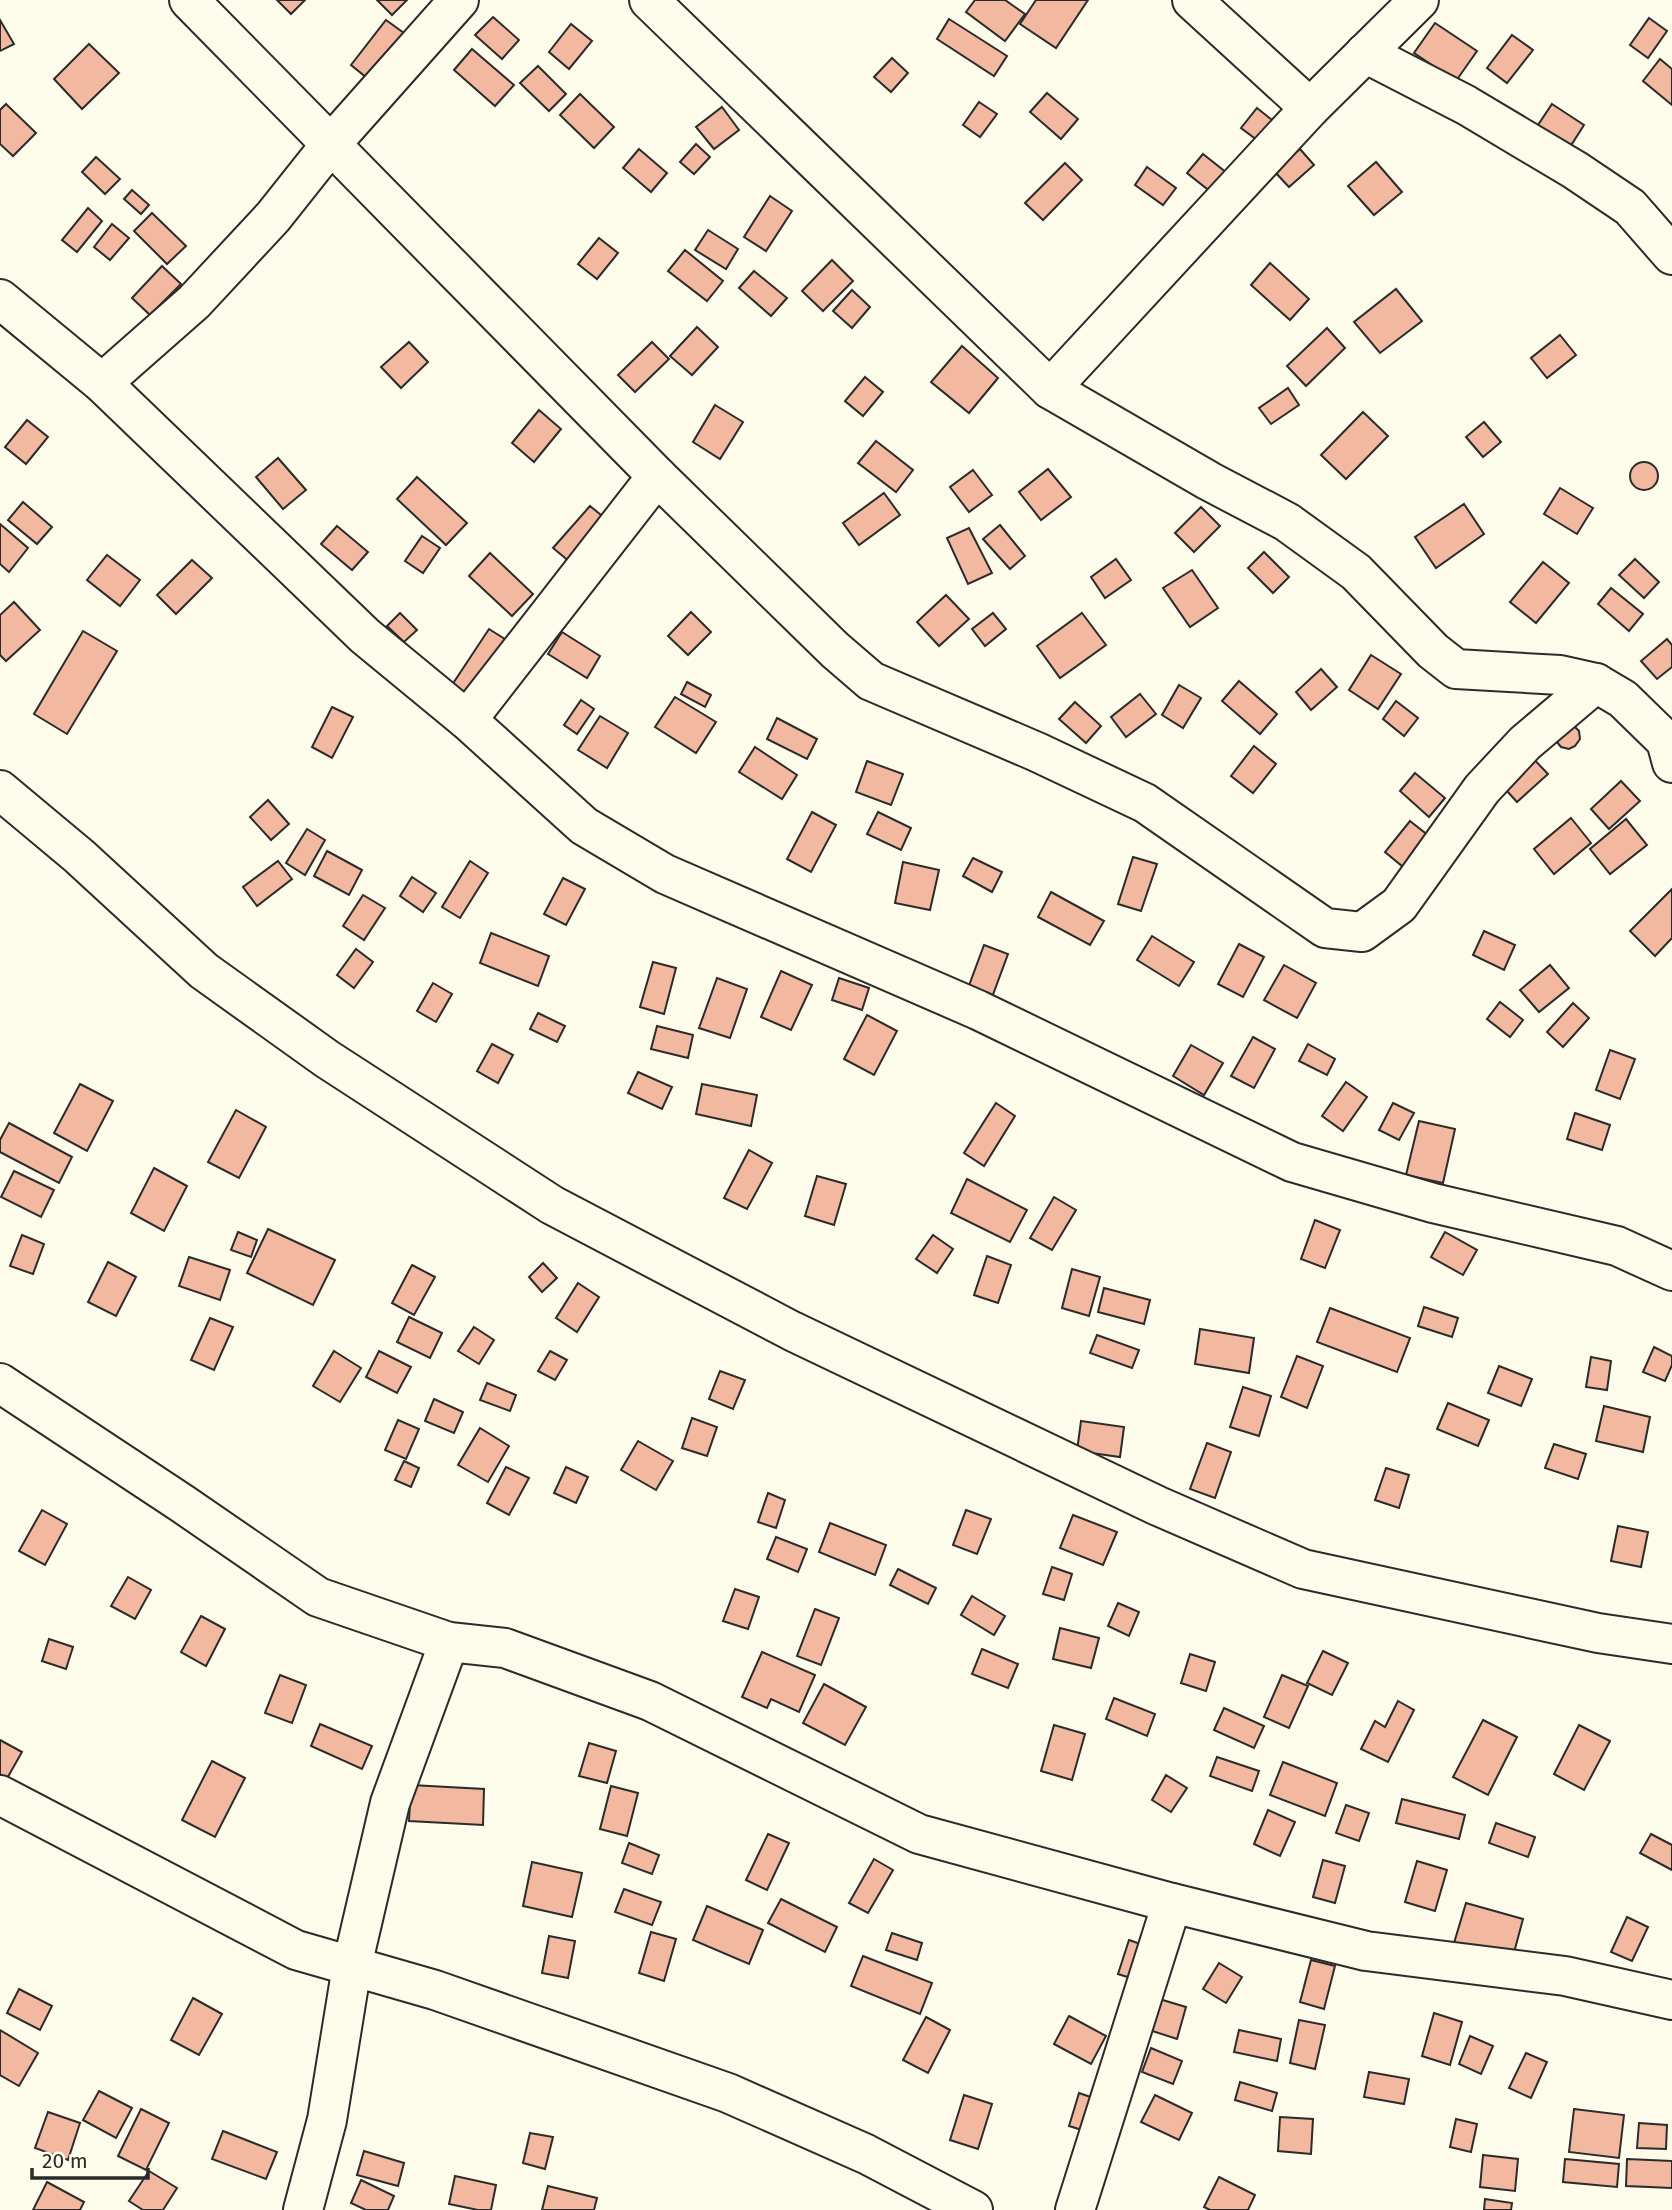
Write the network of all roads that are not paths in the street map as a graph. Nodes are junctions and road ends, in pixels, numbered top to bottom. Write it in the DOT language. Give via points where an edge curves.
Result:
graph roads {
  1 [pos="189,0"];
  2 [pos="459,0"];
  3 [pos="649,0"];
  4 [pos="1192,0"];
  5 [pos="1419,0"];
  6 [pos="1365,53"];
  7 [pos="1310,108"];
  8 [pos="331,144"];
  9 [pos="1672,255"];
  10 [pos="0,299"];
  11 [pos="102,383"];
  12 [pos="1051,389"];
  13 [pos="657,476"];
  14 [pos="1595,683"];
  15 [pos="467,720"];
  16 [pos="1672,763"];
  17 [pos="0,790"];
  18 [pos="1672,1271"];
  19 [pos="0,1383"];
  20 [pos="449,1642"];
  21 [pos="1672,1644"];
  22 [pos="0,1795"];
  23 [pos="1172,1903"];
  24 [pos="352,1966"];
  25 [pos="1672,2000"];
  26 [pos="303,2210"];
  27 [pos="973,2210"];
  28 [pos="1075,2210"];
  1 -- 8 [label="street"];
  2 -- 8 [label="street"];
  3 -- 12 [label="street"];
  4 -- 7 [label="street"];
  5 -- 6 [label="street"];
  6 -- 7 [label="street"];
  6 -- 9 [label="street" via="1466,105 1575,170 1630,207"];
  7 -- 12 [label="street"];
  8 -- 11 [label="street" via="194,302"];
  8 -- 13 [label="street"];
  10 -- 11 [label="street"];
  11 -- 15 [label="street" via="365,636"];
  12 -- 14 [label="street" via="1287,522 1356,572 1456,669 1560,675"];
  13 -- 14 [label="street" via="871,681 1145,803 1325,928 1362,932 1399,905 1482,789 1525,743"];
  13 -- 15 [label="street"];
  14 -- 16 [label="street" via="1623,699 1666,741"];
  15 -- 18 [label="street" via="584,825 665,874 978,1010 1292,1163 1433,1203 1617,1246"];
  17 -- 21 [label="street" via="204,971 327,1059 552,1205 792,1331 1158,1506 1303,1569 1598,1633"];
  19 -- 20 [label="street" via="318,1597"];
  20 -- 23 [label="street" via="505,1648 650,1701 919,1834"];
  20 -- 24 [label="street" via="390,1803"];
  22 -- 24 [label="street" via="296,1950"];
  23 -- 25 [label="street" via="1366,1951 1565,1976"];
  23 -- 28 [label="street"];
  24 -- 26 [label="street" via="327,2120"];
  24 -- 27 [label="street" via="435,1990 728,2093 866,2154"];
}
